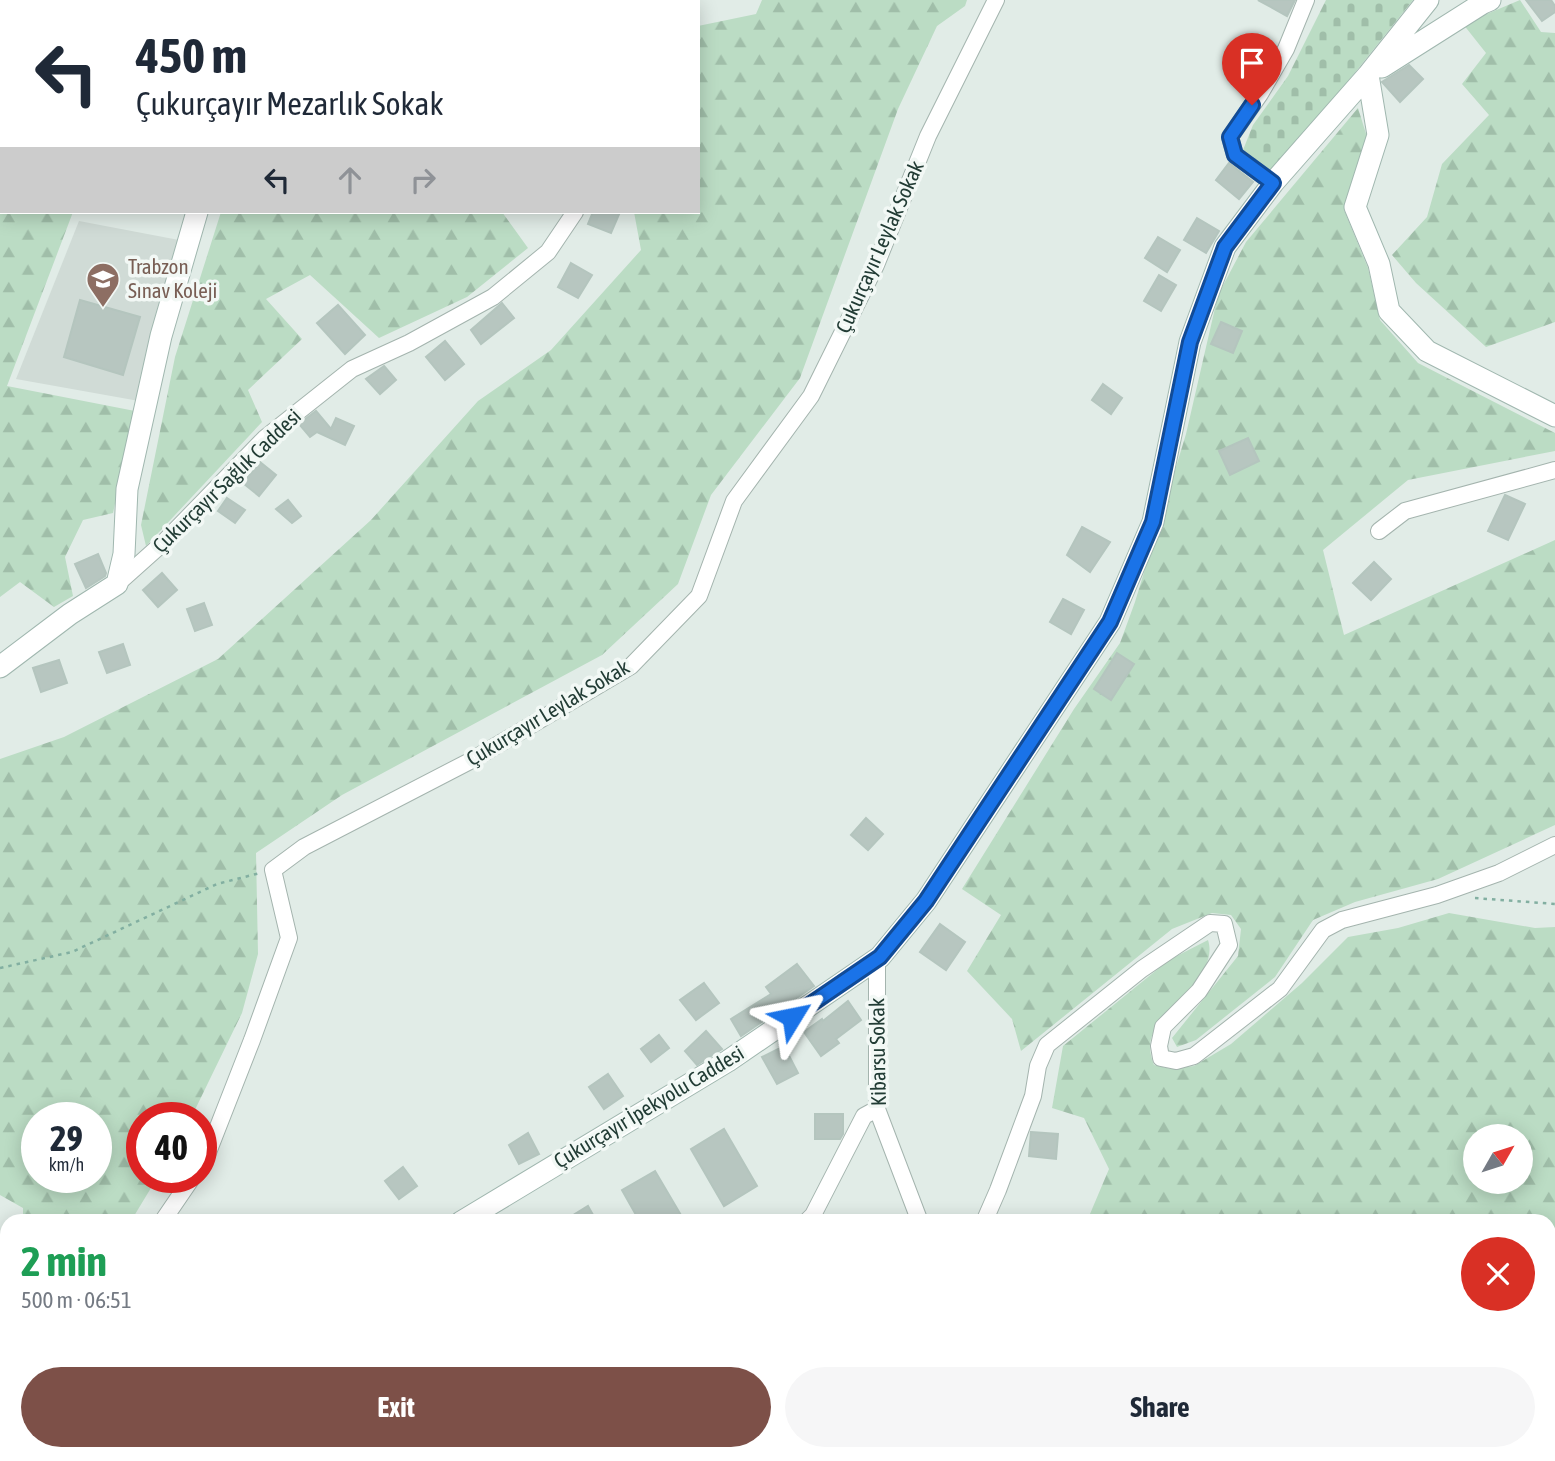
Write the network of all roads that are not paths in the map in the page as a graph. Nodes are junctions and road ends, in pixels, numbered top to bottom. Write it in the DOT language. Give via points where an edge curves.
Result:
graph roads {
  1 [pos="996,0"];
  2 [pos="1306,0"];
  3 [pos="1428,0"];
  4 [pos="1490,0"];
  5 [pos="1368,75"];
  6 [pos="1273,183"];
  7 [pos="196,214"];
  8 [pos="574,214"];
  9 [pos="1555,416"];
  10 [pos="1555,470"];
  11 [pos="1378,531"];
  12 [pos="117,584"];
  13 [pos="0,667"];
  14 [pos="1555,845"];
  15 [pos="877,958"];
  16 [pos="877,1109"];
  17 [pos="217,1128"];
  18 [pos="181,1193"];
  19 [pos="167,1214"];
  20 [pos="474,1214"];
  21 [pos="814,1214"];
  22 [pos="917,1214"];
  23 [pos="988,1214"];
  1 -- 17 [label="street, Çukurçayır Leylak Sokak" via="928,136 876,265 817,384 734,501 699,596 631,666 472,760 304,847 274,870 289,938"];
  2 -- 6 [label="street" via="1286,49 1230,137 1235,155"];
  3 -- 5 [label="street, Çukurçayır İpekyolu Caddesi"];
  4 -- 5 [label="street"];
  5 -- 6 [label="street, Çukurçayır İpekyolu Caddesi"];
  5 -- 9 [label="street" via="1378,135 1355,207 1379,264 1389,310 1427,351"];
  6 -- 15 [label="street, Çukurçayır İpekyolu Caddesi" via="1225,247 1190,342 1153,522 1110,622 926,901"];
  7 -- 12 [label="street" via="161,335 127,489 124,554"];
  8 -- 12 [label="street, Çukurçayır Sağlık Caddesi" via="548,252 493,297 352,369 265,438"];
  10 -- 11 [label="street" via="1405,511"];
  12 -- 13 [label="street"];
  14 -- 23 [label="street" via="1499,873 1322,930 1280,989 1194,1056 1176,1061 1161,1058 1158,1046 1163,1027 1199,991 1229,945 1224,924 1210,923 1142,969 1047,1045 1033,1096"];
  15 -- 16 [label="street, Kibarsu Sokak"];
  15 -- 20 [label="street, Çukurçayır İpekyolu Caddesi" via="729,1061"];
  16 -- 21 [label="street" via="864,1116"];
  16 -- 22 [label="street, Kibarsu Sokak"];
  18 -- 19 [label="street"];
}
